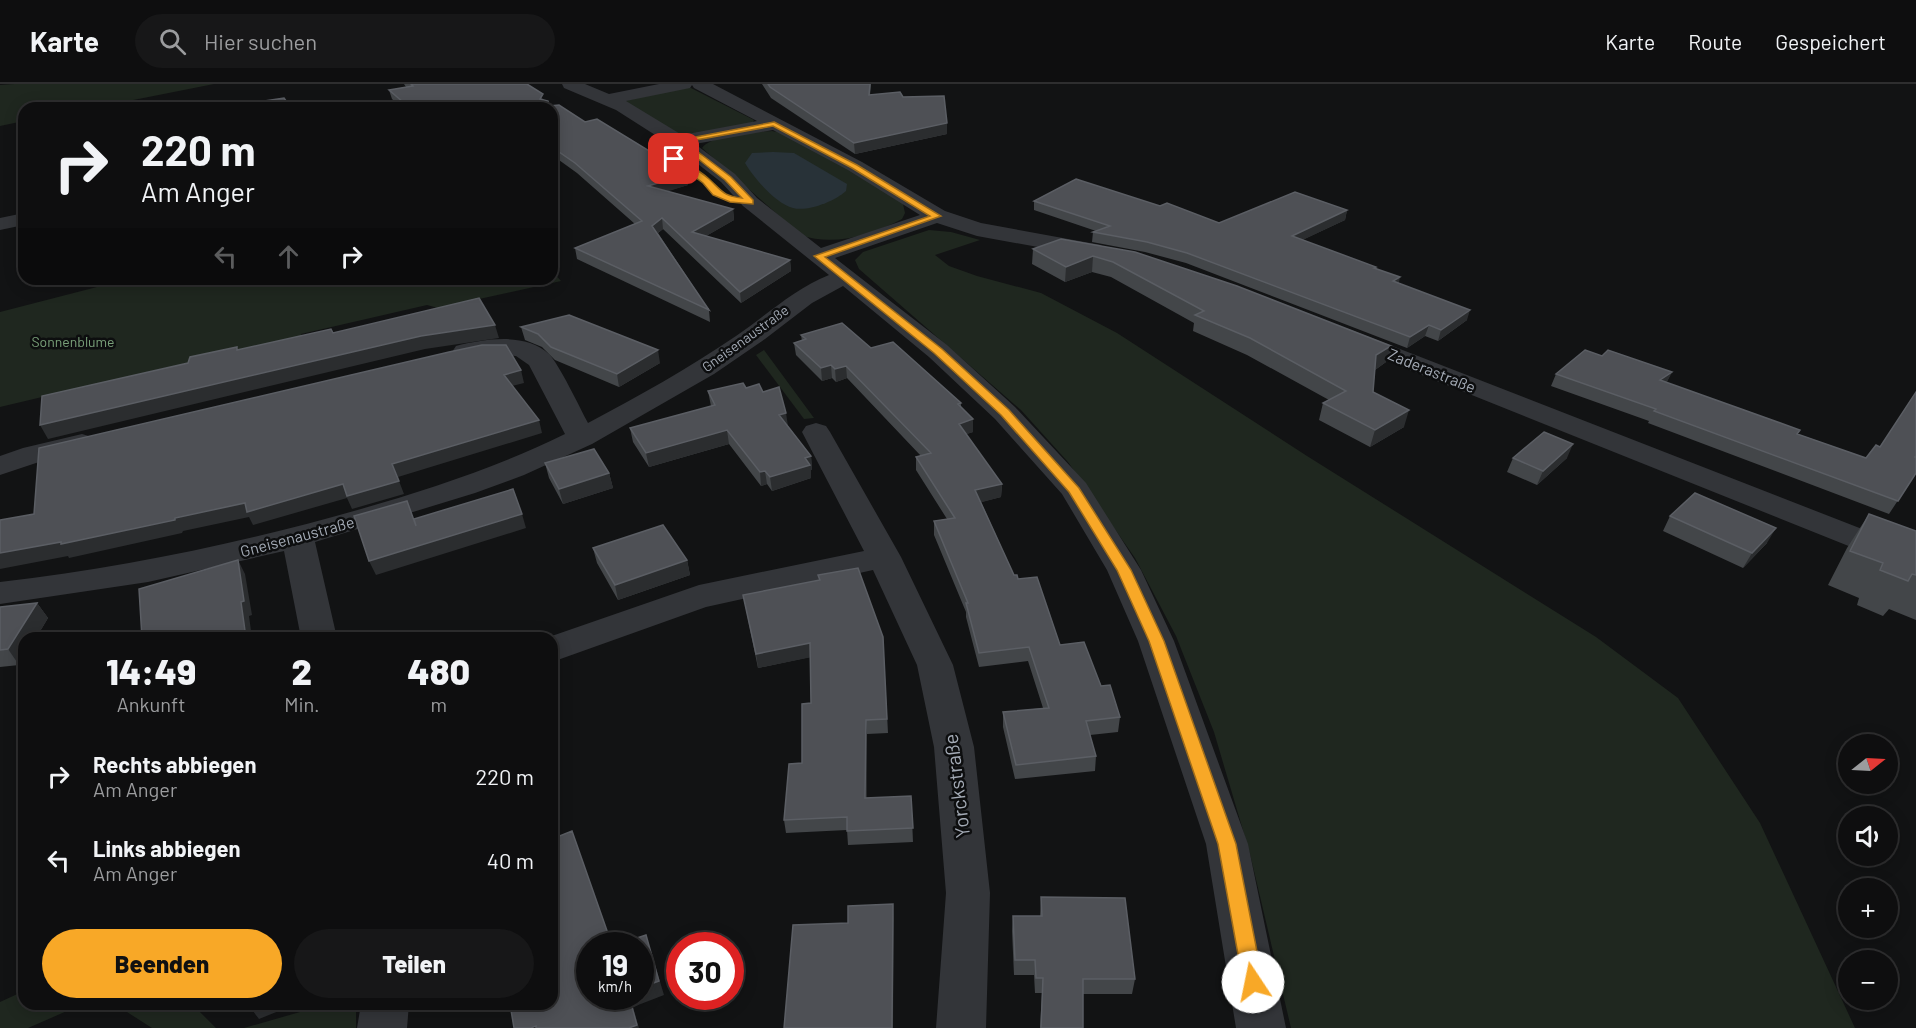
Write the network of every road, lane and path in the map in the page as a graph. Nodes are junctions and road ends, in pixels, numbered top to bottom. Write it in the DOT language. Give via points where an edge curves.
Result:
graph roads {
  1 [pos="684,84"];
  2 [pos="700,84"];
  3 [pos="573,94"];
  4 [pos="607,100"];
  5 [pos="774,124"];
  6 [pos="678,141"];
  7 [pos="750,202"];
  8 [pos="937,216"];
  9 [pos="18,220"];
  10 [pos="0,224"];
  11 [pos="1110,253"];
  12 [pos="819,256"];
  13 [pos="846,276"];
  14 [pos="1320,325"];
  15 [pos="441,357"];
  16 [pos="816,432"];
  17 [pos="101,438"];
  18 [pos="582,438"];
  19 [pos="0,466"];
  20 [pos="298,538"];
  21 [pos="884,558"];
  22 [pos="1916,562"];
  23 [pos="0,593"];
  24 [pos="318,632"];
  25 [pos="558,647"];
  26 [pos="384,1010"];
  27 [pos="382,1028"];
  28 [pos="961,1028"];
  29 [pos="1262,1028"];
  1 -- 4 [label="street"];
  2 -- 5 [label="street"];
  3 -- 4 [label="street"];
  3 -- 7 [label="street" via="706,181 716,193 730,200"];
  4 -- 6 [label="street"];
  5 -- 6 [label="street"];
  5 -- 8 [label="street" via="855,166"];
  6 -- 7 [label="street" via="728,178"];
  7 -- 12 [label="street"];
  8 -- 11 [label="street" via="977,229"];
  8 -- 12 [label="street"];
  9 -- 10 [label="street"];
  12 -- 13 [label="street"];
  13 -- 18 [label="street, Gneisenaustraße" via="800,298 700,371"];
  13 -- 29 [label="street" via="938,351 1005,413 1075,490 1124,570 1156,641 1227,844"];
  14 -- 22 [label="street, Zaderastraße"];
  15 -- 18 [label="street" via="498,347 522,350 540,360"];
  16 -- 21 [label="street, Yorckstraße"];
  17 -- 19 [label="street"];
  18 -- 20 [label="street, Gneisenaustraße" via="436,496"];
  20 -- 23 [label="street, Gneisenaustraße" via="103,580"];
  20 -- 24 [label="street"];
  21 -- 25 [label="street" via="699,597"];
  21 -- 28 [label="street, Yorckstraße" via="935,665 954,747 968,893"];
  26 -- 27 [label="street"];
}
